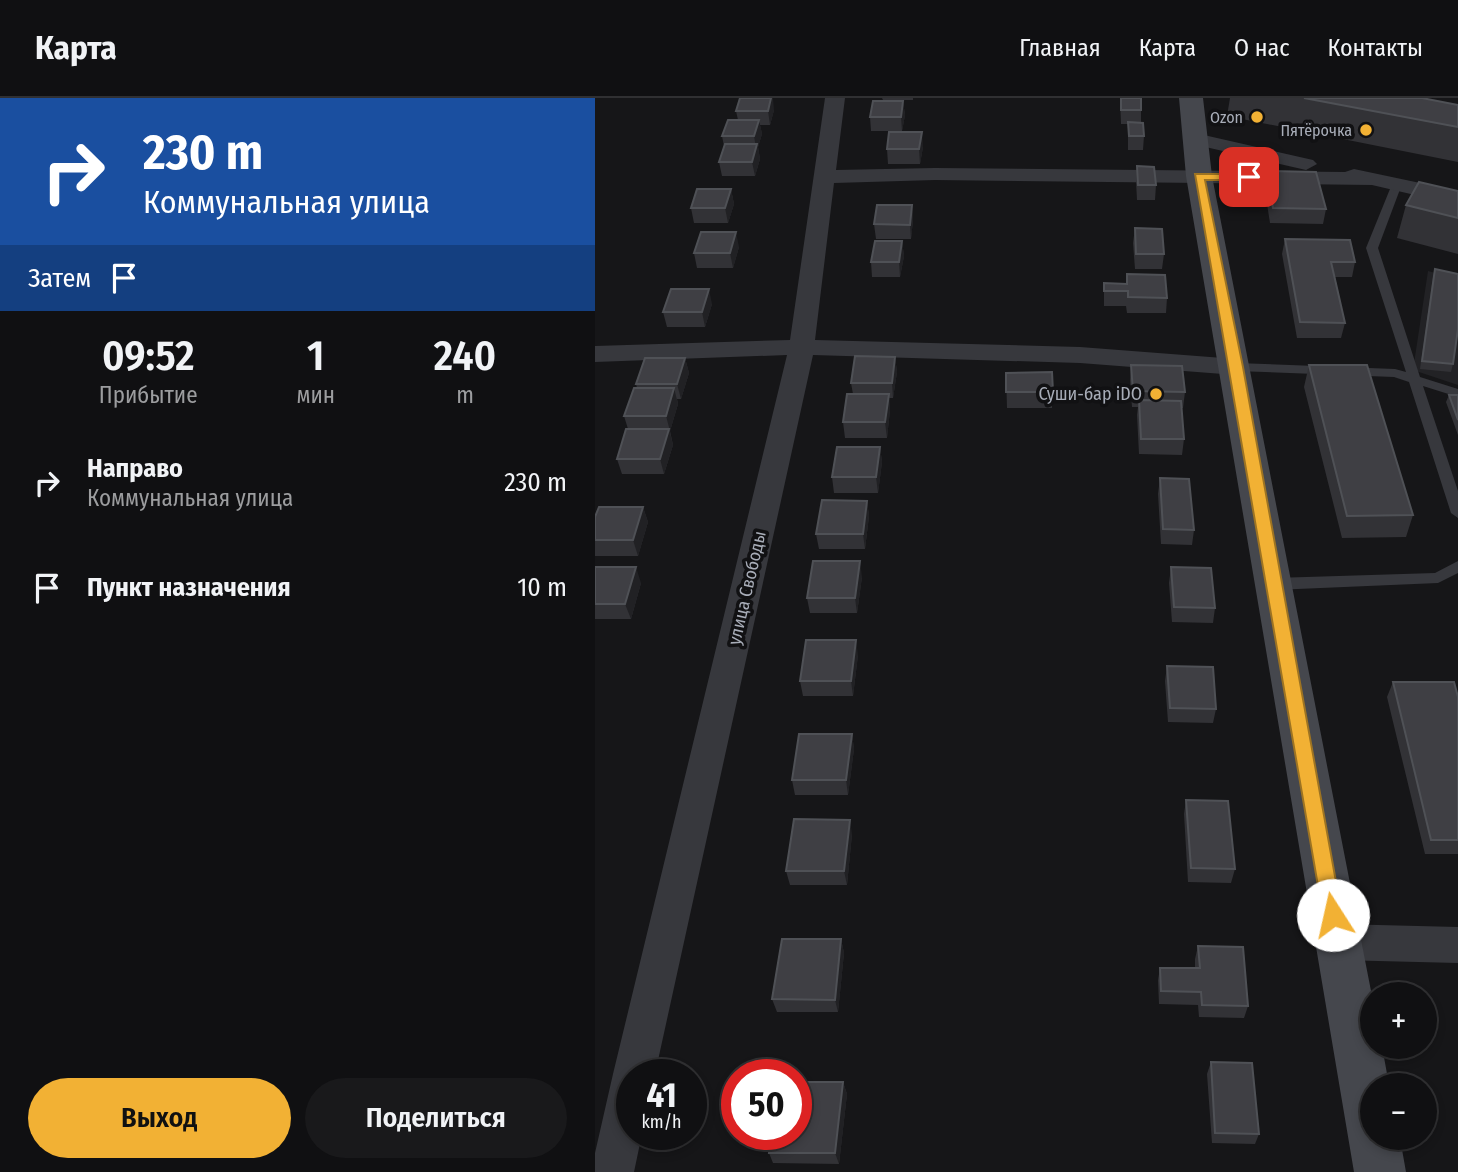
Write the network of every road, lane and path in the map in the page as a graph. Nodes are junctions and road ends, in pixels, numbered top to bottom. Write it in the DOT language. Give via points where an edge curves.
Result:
graph roads {
  1 [pos="835,98"];
  2 [pos="1191,98"];
  3 [pos="1197,158"];
  4 [pos="825,177"];
  5 [pos="1373,179"];
  6 [pos="1397,184"];
  7 [pos="1458,198"];
  8 [pos="802,347"];
  9 [pos="595,354"];
  10 [pos="1236,367"];
  11 [pos="1415,382"];
  12 [pos="1458,393"];
  13 [pos="1458,513"];
  14 [pos="1458,566"];
  15 [pos="1274,584"];
  16 [pos="1338,942"];
  17 [pos="1458,945"];
  18 [pos="637,1059"];
  19 [pos="1362,1073"];
  20 [pos="617,1150"];
  21 [pos="1376,1150"];
  22 [pos="612,1172"];
  23 [pos="1380,1172"];
  1 -- 4 [label="street, улица Свободы"];
  2 -- 3 [label="main road"];
  3 -- 4 [label="street"];
  3 -- 5 [label="street"];
  3 -- 5 [label="street"];
  3 -- 10 [label="main road"];
  4 -- 8 [label="street, улица Свободы"];
  5 -- 6 [label="street"];
  6 -- 7 [label="street"];
  6 -- 11 [label="lane" via="1372,248"];
  8 -- 9 [label="street"];
  8 -- 10 [label="street" via="1080,355"];
  8 -- 18 [label="street, улица Свободы"];
  10 -- 11 [label="lane" via="1395,373"];
  10 -- 15 [label="main road"];
  11 -- 12 [label="lane"];
  11 -- 13 [label="lane"];
  14 -- 15 [label="lane" via="1439,578"];
  15 -- 16 [label="main road"];
  16 -- 17 [label="street"];
  16 -- 19 [label="main road"];
  20 -- 22 [label="street"];
  21 -- 23 [label="main road"];
}
